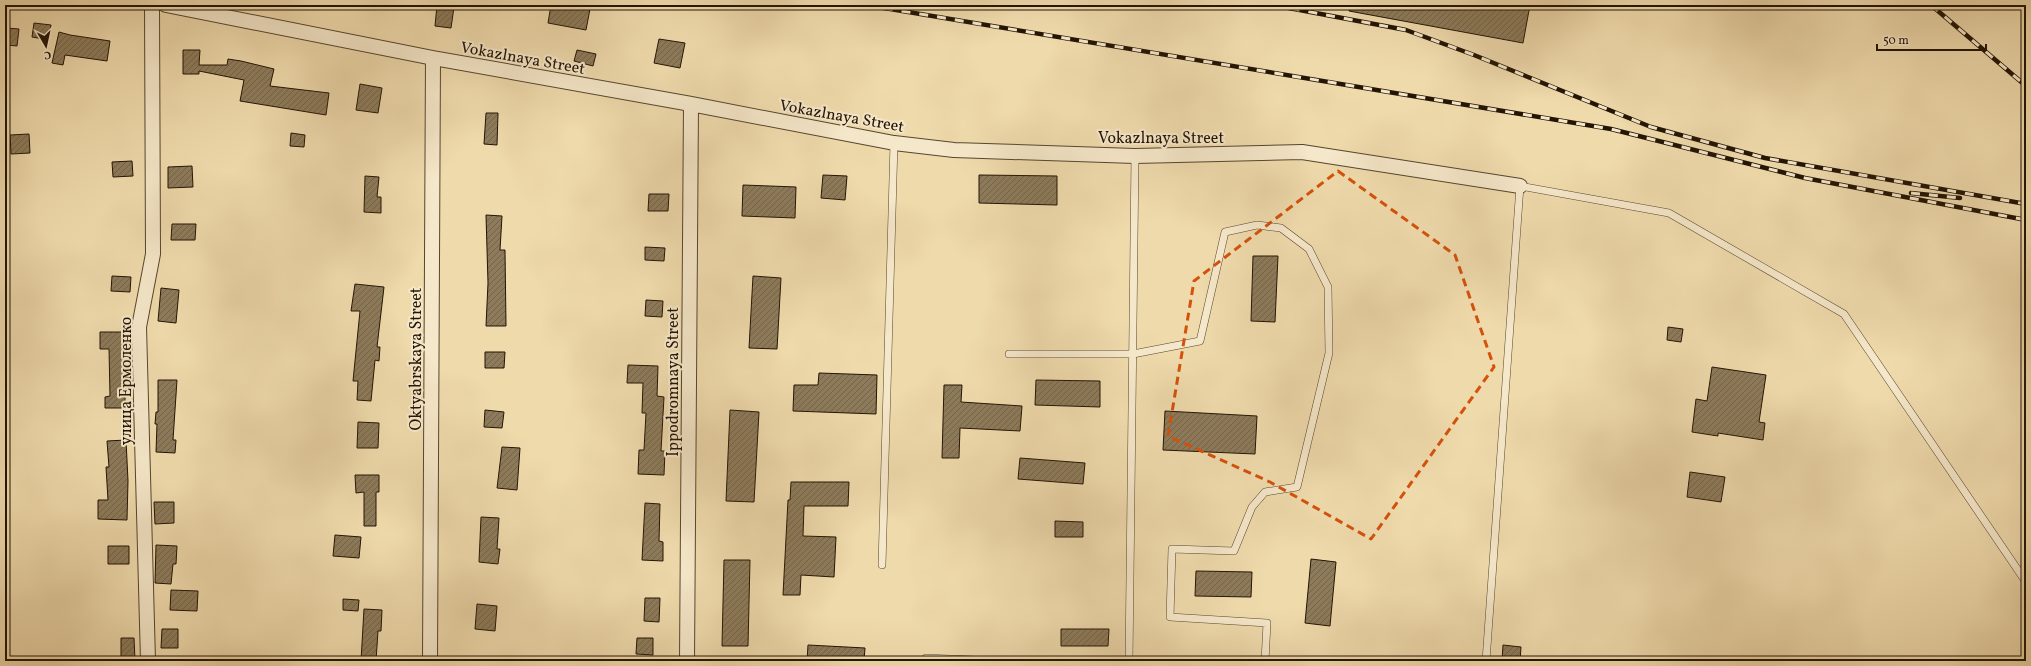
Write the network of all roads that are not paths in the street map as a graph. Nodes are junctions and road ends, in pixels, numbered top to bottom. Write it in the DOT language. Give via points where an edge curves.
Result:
graph roads {
  1 [pos="152,5"];
  2 [pos="166,5"];
  3 [pos="433,58"];
  4 [pos="691,104"];
  5 [pos="894,142"];
  6 [pos="1135,156"];
  7 [pos="1520,186"];
  8 [pos="1009,354"];
  9 [pos="1133,354"];
  10 [pos="882,565"];
  11 [pos="2026,582"];
  12 [pos="148,661"];
  13 [pos="430,661"];
  14 [pos="687,661"];
  15 [pos="926,661"];
  16 [pos="998,661"];
  17 [pos="1129,661"];
  18 [pos="1266,661"];
  19 [pos="1486,661"];
  1 -- 12 [label="street, улица Ермоленко" via="153,254 139,327"];
  2 -- 3 [label="street, Vokazlnaya Street"];
  3 -- 4 [label="street, Vokazlnaya Street"];
  3 -- 13 [label="street, Oktyabrskaya Street"];
  4 -- 5 [label="street, Vokazlnaya Street"];
  4 -- 14 [label="street, Ippodromnaya Street"];
  5 -- 6 [label="street, Vokazlnaya Street" via="954,150"];
  5 -- 10 [label="lane"];
  6 -- 7 [label="street, Vokazlnaya Street" via="1302,152"];
  6 -- 9 [label="lane"];
  7 -- 11 [label="lane" via="1669,213 1844,314"];
  7 -- 19 [label="lane"];
  8 -- 9 [label="lane"];
  9 -- 17 [label="lane"];
  9 -- 18 [label="lane" via="1200,341 1225,232 1257,225 1281,228 1309,249 1328,287 1329,353 1297,487 1265,492 1252,507 1234,551 1172,549 1170,617 1267,623"];
  15 -- 16 [label="lane" via="926,658"];
}
